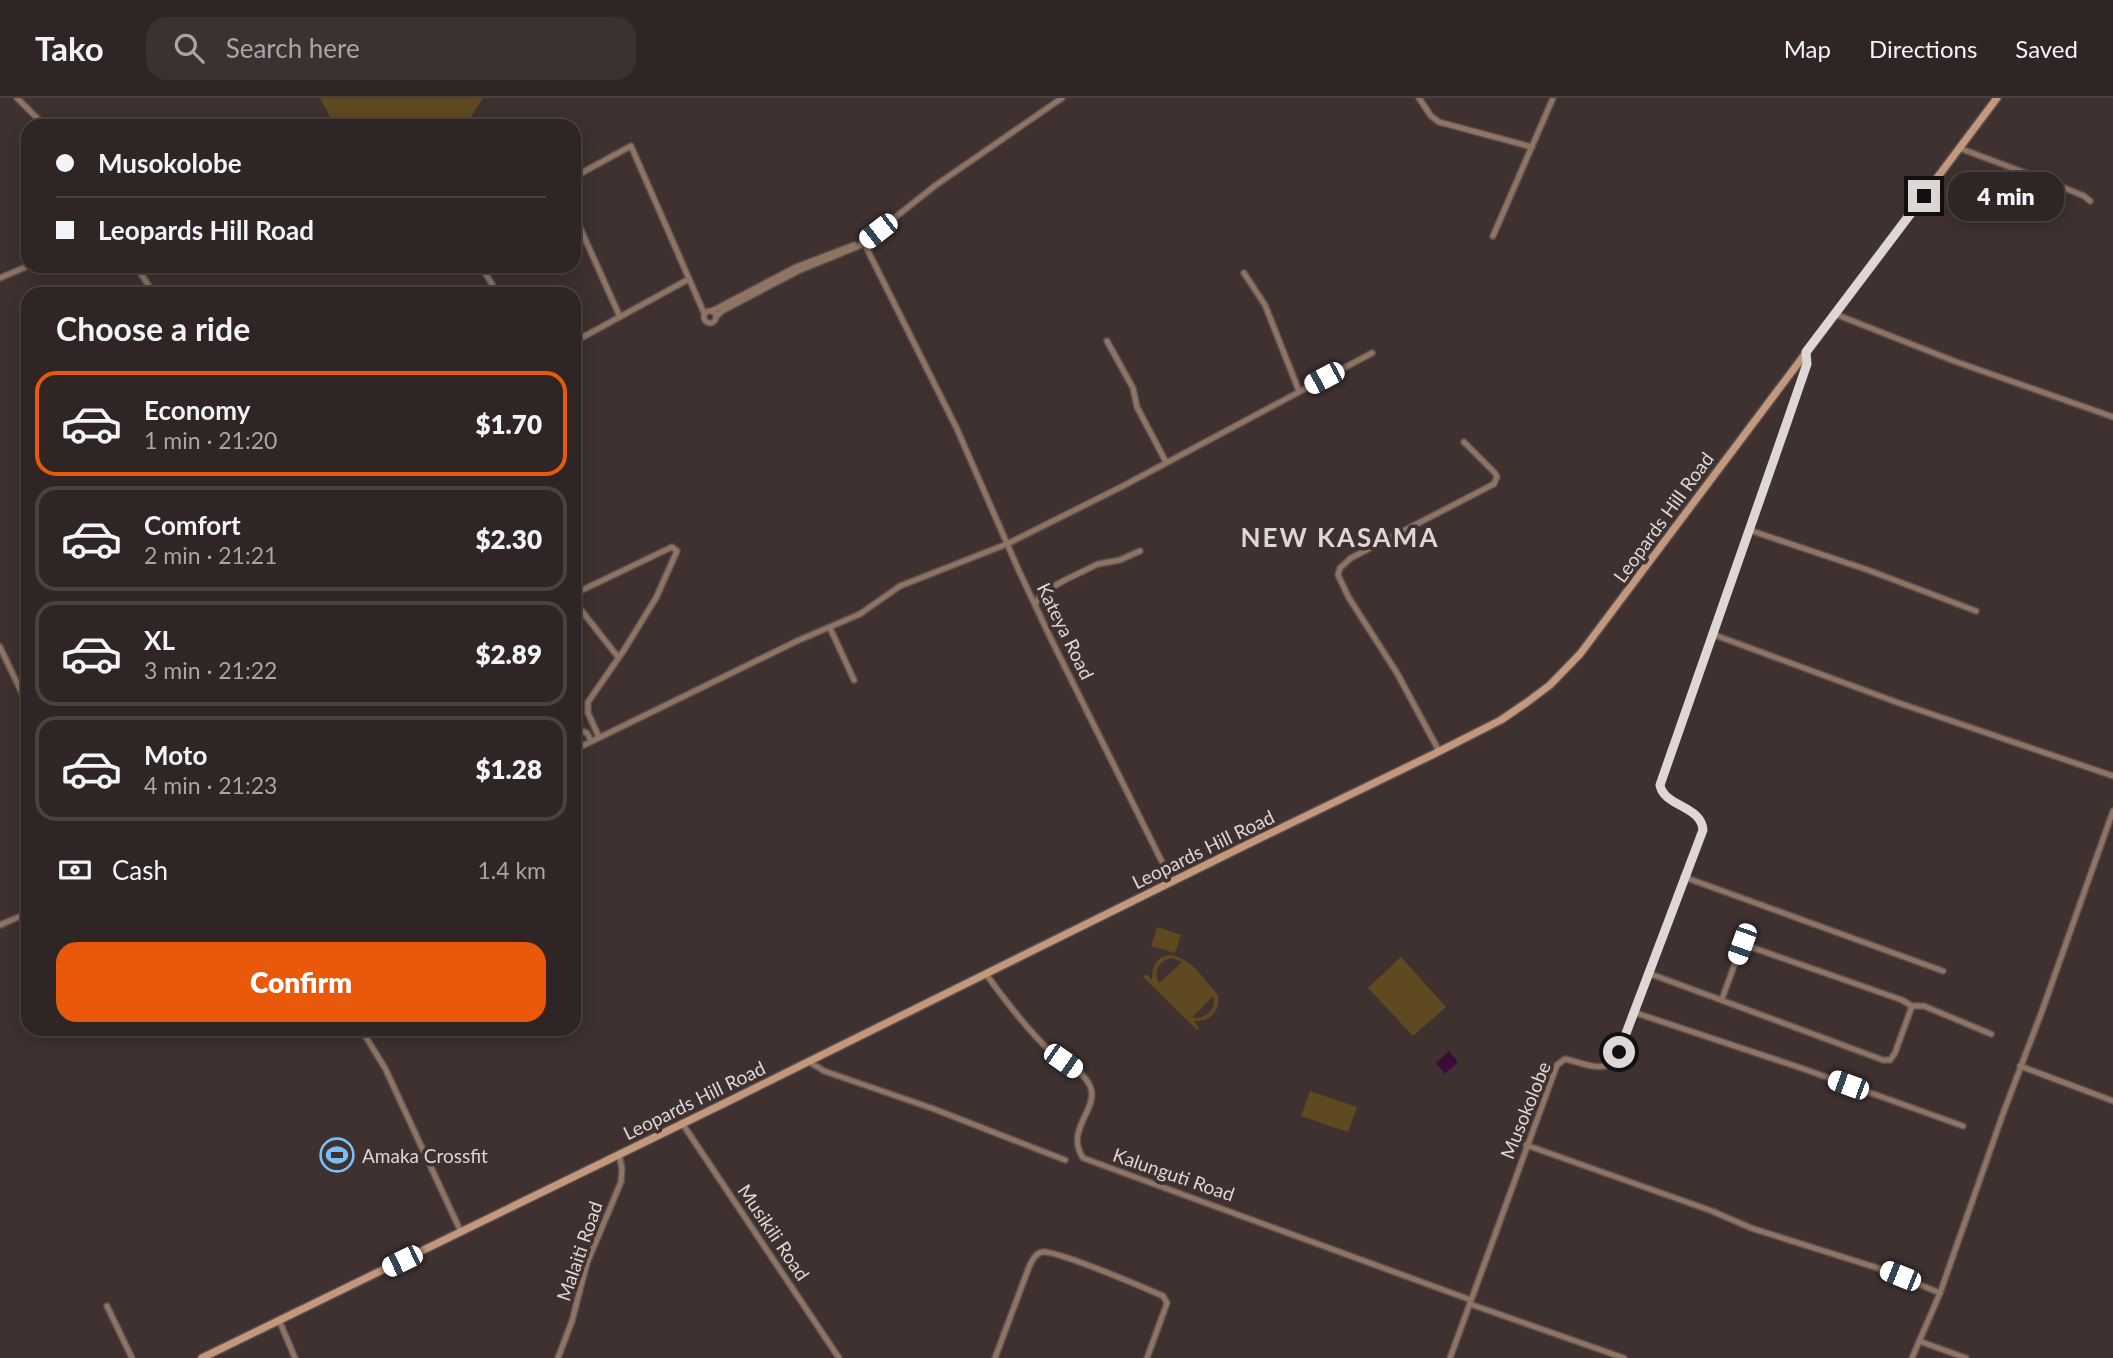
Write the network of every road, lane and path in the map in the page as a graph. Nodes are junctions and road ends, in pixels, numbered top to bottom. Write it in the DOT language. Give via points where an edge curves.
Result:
graph roads {
  1 [pos="17,98"];
  2 [pos="1062,98"];
  3 [pos="1419,98"];
  4 [pos="1553,98"];
  5 [pos="1997,98"];
  6 [pos="38,119"];
  7 [pos="1532,148"];
  8 [pos="1959,148"];
  9 [pos="581,173"];
  10 [pos="2090,201"];
  11 [pos="581,230"];
  12 [pos="1493,236"];
  13 [pos="861,244"];
  14 [pos="21,269"];
  15 [pos="1244,273"];
  16 [pos="0,278"];
  17 [pos="689,279"];
  18 [pos="708,312"];
  19 [pos="1835,314"];
  20 [pos="620,317"];
  21 [pos="716,317"];
  22 [pos="581,338"];
  23 [pos="1107,341"];
  24 [pos="1373,352"];
  25 [pos="1806,352"];
  26 [pos="1299,391"];
  27 [pos="2113,416"];
  28 [pos="1464,442"];
  29 [pos="1166,462"];
  30 [pos="1749,530"];
  31 [pos="1007,544"];
  32 [pos="1140,551"];
  33 [pos="581,590"];
  34 [pos="1034,604"];
  35 [pos="581,610"];
  36 [pos="1976,611"];
  37 [pos="830,628"];
  38 [pos="1712,634"];
  39 [pos="0,647"];
  40 [pos="618,657"];
  41 [pos="854,681"];
  42 [pos="21,691"];
  43 [pos="581,730"];
  44 [pos="599,737"];
  45 [pos="592,741"];
  46 [pos="581,746"];
  47 [pos="1439,751"];
  48 [pos="2113,776"];
  49 [pos="2113,811"];
  50 [pos="1684,877"];
  51 [pos="1172,882"];
  52 [pos="21,916"];
  53 [pos="0,925"];
  54 [pos="1943,971"];
  55 [pos="1648,972"];
  56 [pos="986,974"];
  57 [pos="1722,999"];
  58 [pos="1912,1006"];
  59 [pos="1633,1012"];
  60 [pos="1991,1034"];
  61 [pos="365,1036"];
  62 [pos="808,1061"];
  63 [pos="2020,1066"];
  64 [pos="2113,1101"];
  65 [pos="682,1123"];
  66 [pos="1963,1126"];
  67 [pos="1526,1145"];
  68 [pos="619,1154"];
  69 [pos="1065,1160"];
  70 [pos="461,1232"];
  71 [pos="1940,1293"];
  72 [pos="1470,1302"];
  73 [pos="107,1306"];
  74 [pos="279,1320"];
  75 [pos="1919,1341"];
  76 [pos="132,1358"];
  77 [pos="202,1358"];
  78 [pos="295,1358"];
  79 [pos="558,1358"];
  80 [pos="839,1358"];
  81 [pos="995,1358"];
  82 [pos="1147,1358"];
  83 [pos="1450,1358"];
  84 [pos="1624,1358"];
  85 [pos="1912,1358"];
  86 [pos="1966,1358"];
  1 -- 6 [label="street"];
  2 -- 13 [label="street" via="936,185"];
  3 -- 7 [label="street" via="1438,122"];
  4 -- 7 [label="street"];
  5 -- 8 [label="main road, Leopards Hill Road"];
  7 -- 12 [label="street"];
  8 -- 10 [label="street"];
  8 -- 19 [label="main road, Leopards Hill Road"];
  9 -- 17 [label="street" via="632,146"];
  11 -- 20 [label="street"];
  13 -- 18 [label="street" via="796,267"];
  13 -- 21 [label="street" via="798,271"];
  13 -- 31 [label="street, Kateya Road" via="938,390"];
  14 -- 16 [label="street"];
  15 -- 26 [label="street" via="1265,305"];
  17 -- 18 [label="street"];
  17 -- 20 [label="street"];
  18 -- 21 [label="street"];
  18 -- 21 [label="street" via="703,319 707,323"];
  19 -- 25 [label="main road, Leopards Hill Road"];
  19 -- 27 [label="street"];
  20 -- 22 [label="street"];
  23 -- 29 [label="street"];
  24 -- 26 [label="street"];
  25 -- 30 [label="street, Musokolobe" via="1805,370"];
  25 -- 47 [label="main road, Leopards Hill Road" via="1566,670 1501,720"];
  26 -- 29 [label="street"];
  28 -- 47 [label="street" via="1496,473 1494,484 1351,558 1338,575"];
  29 -- 31 [label="street"];
  30 -- 36 [label="street"];
  30 -- 38 [label="street, Musokolobe"];
  31 -- 34 [label="street, Kateya Road"];
  31 -- 37 [label="street" via="900,586 868,610"];
  32 -- 34 [label="street" via="1068,579 1043,592"];
  33 -- 40 [label="street" via="672,547 677,551 656,598"];
  34 -- 51 [label="street, Kateya Road"];
  35 -- 40 [label="street"];
  37 -- 41 [label="street"];
  37 -- 44 [label="street"];
  38 -- 48 [label="street"];
  38 -- 50 [label="street, Musokolobe" via="1660,785 1665,797 1703,823"];
  39 -- 42 [label="street"];
  40 -- 44 [label="street" via="588,702"];
  43 -- 45 [label="street"];
  44 -- 45 [label="street"];
  45 -- 46 [label="street"];
  47 -- 51 [label="main road, Leopards Hill Road"];
  49 -- 63 [label="street"];
  50 -- 54 [label="street"];
  50 -- 55 [label="street, Musokolobe"];
  51 -- 56 [label="main road, Leopards Hill Road"];
  52 -- 53 [label="street"];
  55 -- 57 [label="street"];
  55 -- 59 [label="street, Musokolobe"];
  56 -- 62 [label="main road, Leopards Hill Road"];
  56 -- 72 [label="street, Kalunguti Road" via="1041,1041 1089,1083 1092,1097 1076,1141 1083,1158"];
  57 -- 58 [label="street" via="1883,1060 1890,1060 1895,1053"];
  57 -- 58 [label="street" via="1742,944"];
  58 -- 60 [label="street" via="1924,1006"];
  59 -- 66 [label="street"];
  59 -- 67 [label="street, Musokolobe" via="1611,1064 1594,1067 1565,1059 1557,1065"];
  61 -- 70 [label="street"];
  62 -- 65 [label="main road, Leopards Hill Road"];
  62 -- 69 [label="street" via="824,1071"];
  63 -- 64 [label="street"];
  63 -- 71 [label="street"];
  65 -- 68 [label="main road, Leopards Hill Road"];
  65 -- 80 [label="street, Musikili Road"];
  67 -- 71 [label="street"];
  67 -- 72 [label="street, Musokolobe"];
  68 -- 70 [label="main road, Leopards Hill Road"];
  68 -- 79 [label="street, Malaiti Road" via="621,1182 587,1263"];
  70 -- 74 [label="main road, Leopards Hill Road"];
  71 -- 75 [label="street"];
  72 -- 83 [label="street, Musokolobe"];
  72 -- 84 [label="street, Kalunguti Road"];
  73 -- 76 [label="street"];
  74 -- 77 [label="main road, Leopards Hill Road"];
  74 -- 78 [label="street"];
  75 -- 85 [label="street"];
  75 -- 86 [label="street"];
  81 -- 82 [label="street" via="1029,1267 1035,1256 1045,1252 1163,1296 1167,1303"];
}
